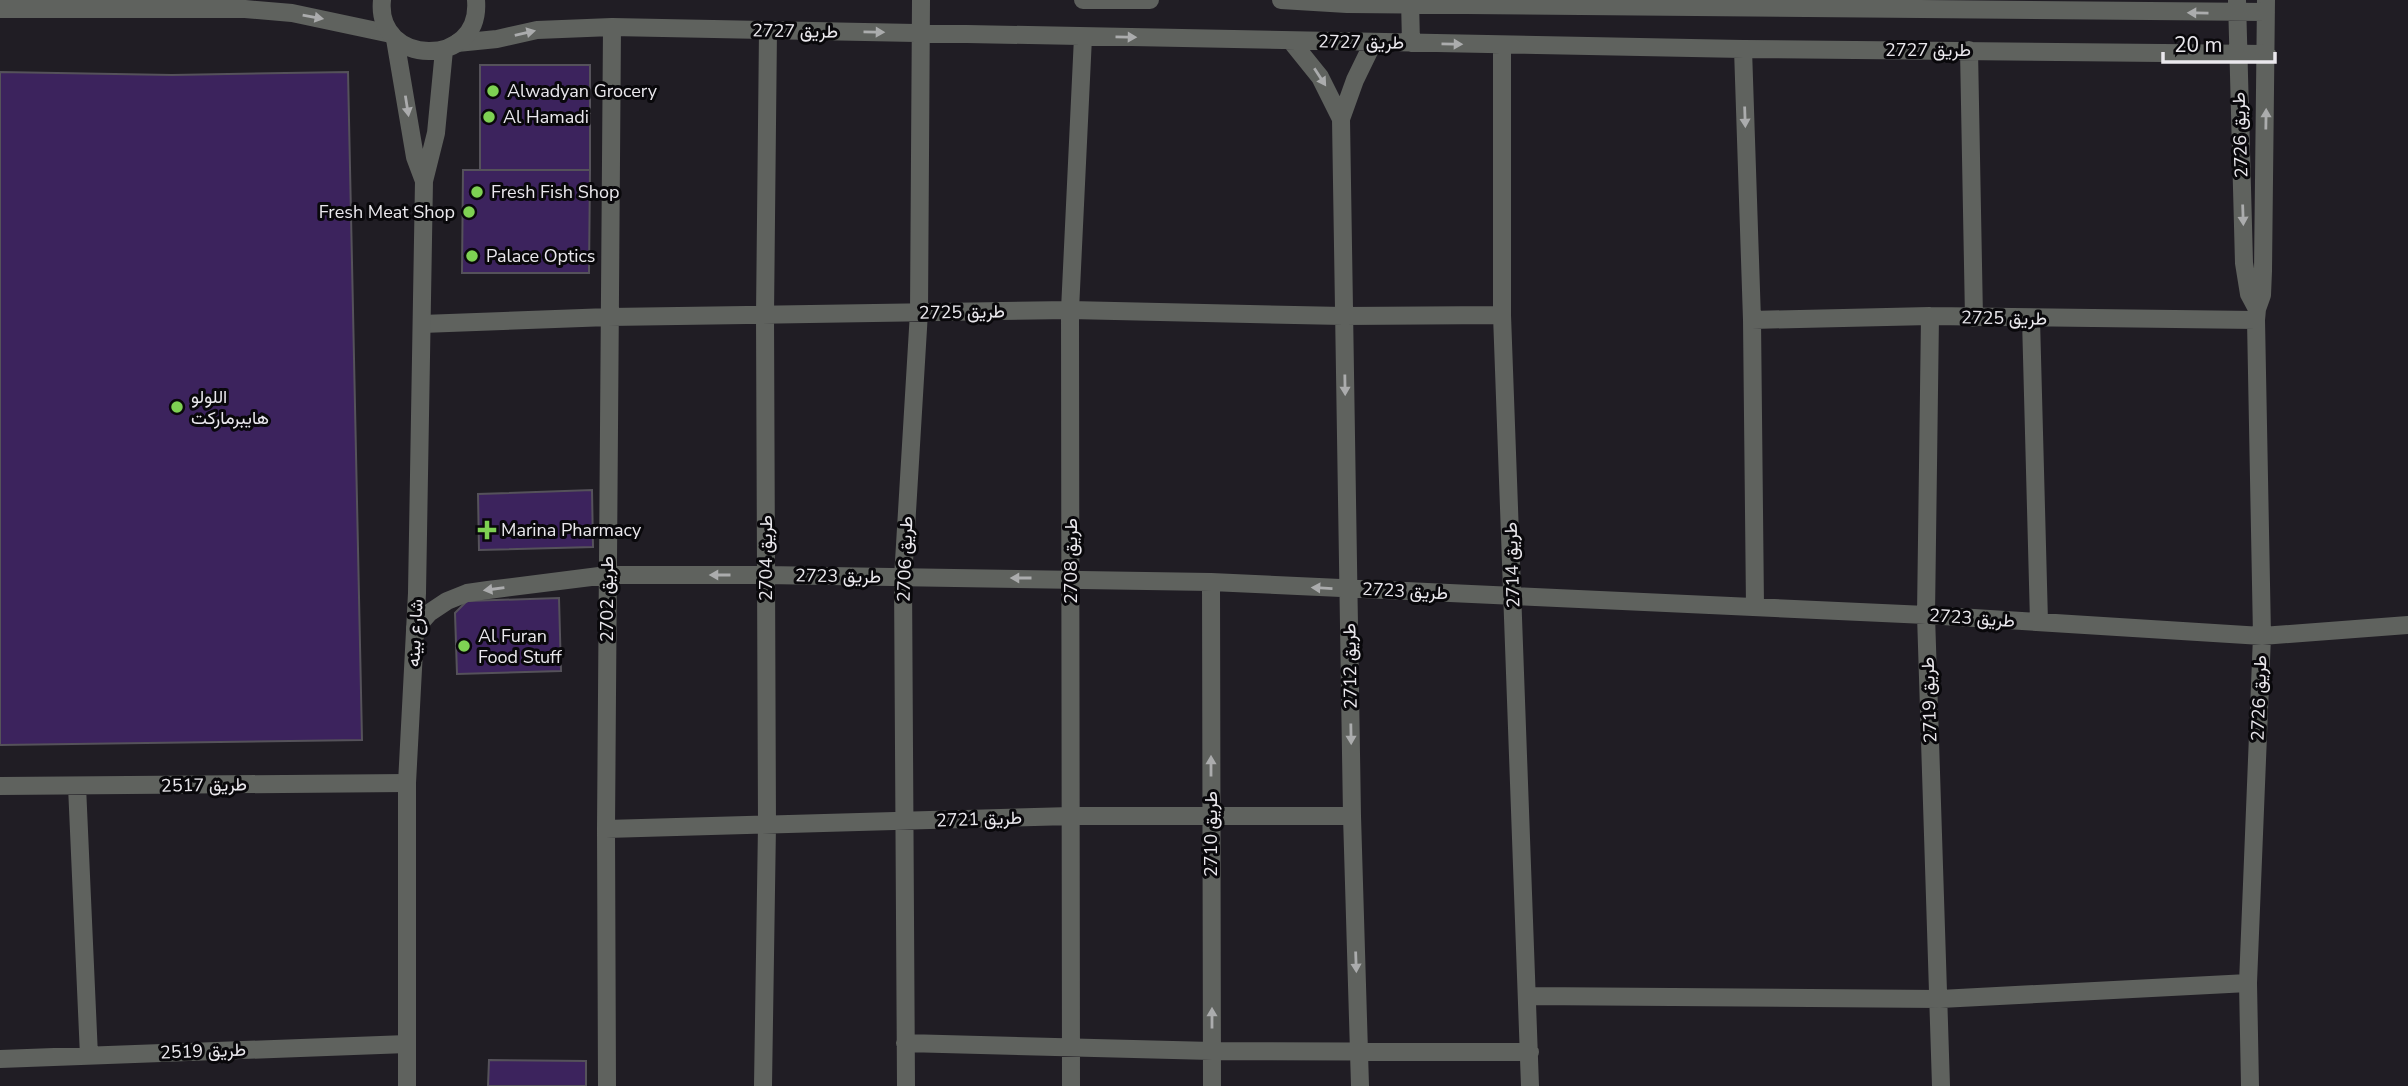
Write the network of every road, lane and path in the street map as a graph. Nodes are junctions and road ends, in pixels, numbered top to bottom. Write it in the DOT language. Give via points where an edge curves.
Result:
graph roads {
  1 [pos="382,0"];
  2 [pos="476,0"];
  3 [pos="921,0"];
  4 [pos="1083,0"];
  5 [pos="1100,0"];
  6 [pos="1150,0"];
  7 [pos="1281,0"];
  8 [pos="1349,2"];
  9 [pos="1410,2"];
  10 [pos="2266,6"];
  11 [pos="2237,7"];
  12 [pos="0,9"];
  13 [pos="612,27"];
  14 [pos="768,30"];
  15 [pos="919,33"];
  16 [pos="393,37"];
  17 [pos="1083,37"];
  18 [pos="1291,40"];
  19 [pos="1373,43"];
  20 [pos="1411,43"];
  21 [pos="1502,44"];
  22 [pos="451,46"];
  23 [pos="1743,49"];
  24 [pos="1969,50"];
  25 [pos="2238,54"];
  26 [pos="2267,54"];
  27 [pos="1340,119"];
  28 [pos="424,181"];
  29 [pos="1070,310"];
  30 [pos="919,312"];
  31 [pos="765,315"];
  32 [pos="1502,315"];
  33 [pos="2256,315"];
  34 [pos="1343,316"];
  35 [pos="1930,316"];
  36 [pos="609,317"];
  37 [pos="1974,318"];
  38 [pos="2031,318"];
  39 [pos="1752,320"];
  40 [pos="422,324"];
  41 [pos="607,575"];
  42 [pos="765,575"];
  43 [pos="903,578"];
  44 [pos="1071,579"];
  45 [pos="1211,582"];
  46 [pos="1350,589"];
  47 [pos="1513,596"];
  48 [pos="1755,607"];
  49 [pos="1926,615"];
  50 [pos="2039,622"];
  51 [pos="2408,625"];
  52 [pos="415,629"];
  53 [pos="2262,636"];
  54 [pos="407,783"];
  55 [pos="0,786"];
  56 [pos="77,786"];
  57 [pos="1071,816"];
  58 [pos="1211,816"];
  59 [pos="1352,816"];
  60 [pos="905,822"];
  61 [pos="767,825"];
  62 [pos="606,829"];
  63 [pos="2248,983"];
  64 [pos="1528,996"];
  65 [pos="1940,999"];
  66 [pos="905,1043"];
  67 [pos="407,1044"];
  68 [pos="1071,1046"];
  69 [pos="1212,1051"];
  70 [pos="1530,1052"];
  71 [pos="1358,1053"];
  72 [pos="89,1056"];
  73 [pos="0,1059"];
  74 [pos="407,1086"];
  75 [pos="607,1086"];
  76 [pos="763,1086"];
  77 [pos="906,1086"];
  78 [pos="1071,1086"];
  79 [pos="1212,1086"];
  80 [pos="1360,1086"];
  81 [pos="1530,1086"];
  82 [pos="1941,1086"];
  83 [pos="2250,1086"];
  1 -- 16 [label="street, شارع بينه" via="384,20"];
  2 -- 22 [label="street" via="474,21"];
  3 -- 15 [label="street, طريق 2706"];
  4 -- 5 [label="street"];
  5 -- 6 [label="street"];
  7 -- 8 [label="street"];
  8 -- 9 [label="street"];
  11 -- 9 [label="street, one-way"];
  9 -- 20 [label="street"];
  10 -- 11 [label="street"];
  10 -- 26 [label="street, طريق 2726"];
  11 -- 25 [label="street, طريق 2726"];
  12 -- 16 [label="street, طريق 2727, one-way" via="245,9 313,17"];
  13 -- 14 [label="street, طريق 2727"];
  22 -- 13 [label="street, طريق 2727, one-way" via="537,30"];
  13 -- 36 [label="street, طريق 2702"];
  14 -- 15 [label="street, طريق 2727, one-way"];
  14 -- 31 [label="street, طريق 2704"];
  15 -- 17 [label="street, طريق 2727"];
  15 -- 30 [label="street, طريق 2706"];
  16 -- 22 [label="street, طريق 2727" via="418,51"];
  16 -- 28 [label="street, شارع بينه, one-way" via="415,157"];
  17 -- 18 [label="street, طريق 2727, one-way"];
  17 -- 29 [label="street, طريق 2708"];
  18 -- 19 [label="street, طريق 2727"];
  18 -- 27 [label="street, طريق 2712, one-way" via="1320,77"];
  19 -- 20 [label="street, طريق 2727"];
  19 -- 27 [label="street, طريق 2712"];
  20 -- 21 [label="street, طريق 2727, one-way"];
  21 -- 23 [label="street, طريق 2727"];
  21 -- 32 [label="street, طريق 2714"];
  22 -- 28 [label="street, شارع بينه"];
  23 -- 24 [label="street, طريق 2727"];
  23 -- 39 [label="street, one-way"];
  24 -- 25 [label="street, طريق 2727"];
  24 -- 37 [label="street"];
  25 -- 26 [label="street, طريق 2727"];
  25 -- 33 [label="street, طريق 2726, one-way" via="2244,263"];
  33 -- 26 [label="street, طريق 2726, one-way" via="2262,295"];
  27 -- 34 [label="street, طريق 2712"];
  28 -- 40 [label="street, شارع بينه"];
  29 -- 30 [label="street, طريق 2725"];
  29 -- 34 [label="street, طريق 2725"];
  29 -- 44 [label="street, طريق 2708"];
  30 -- 31 [label="street, طريق 2725"];
  30 -- 43 [label="street, طريق 2706"];
  31 -- 36 [label="street, طريق 2725"];
  31 -- 42 [label="street, طريق 2704"];
  32 -- 34 [label="street, طريق 2725"];
  32 -- 47 [label="street, طريق 2714"];
  33 -- 38 [label="street, طريق 2725"];
  33 -- 53 [label="street, طريق 2726"];
  34 -- 46 [label="street, طريق 2712, one-way"];
  35 -- 37 [label="street, طريق 2725"];
  35 -- 39 [label="street, طريق 2725"];
  35 -- 49 [label="street, طريق 2719"];
  36 -- 40 [label="street, طريق 2725"];
  36 -- 41 [label="street, طريق 2702"];
  37 -- 38 [label="street, طريق 2725"];
  38 -- 50 [label="street"];
  39 -- 48 [label="street"];
  40 -- 52 [label="street, شارع بينه"];
  42 -- 41 [label="street, طريق 2723, one-way"];
  41 -- 52 [label="street, طريق 2723, one-way" via="467,593 429,613"];
  41 -- 62 [label="street, طريق 2702"];
  42 -- 43 [label="street, طريق 2723"];
  42 -- 61 [label="street, طريق 2704"];
  44 -- 43 [label="street, طريق 2723, one-way"];
  43 -- 60 [label="street, طريق 2706"];
  44 -- 45 [label="street, طريق 2723"];
  44 -- 57 [label="street, طريق 2708"];
  46 -- 45 [label="street, طريق 2723, one-way"];
  58 -- 45 [label="street, طريق 2710, one-way"];
  46 -- 47 [label="street, طريق 2723"];
  46 -- 59 [label="street, طريق 2712, one-way"];
  47 -- 48 [label="street, طريق 2723"];
  47 -- 64 [label="street, طريق 2714"];
  48 -- 49 [label="street, طريق 2723"];
  49 -- 50 [label="street, طريق 2723"];
  49 -- 65 [label="street, طريق 2719"];
  50 -- 53 [label="street, طريق 2723"];
  51 -- 53 [label="street, طريق 2723"];
  52 -- 54 [label="street, شارع بينه"];
  53 -- 63 [label="street, طريق 2726"];
  54 -- 56 [label="street, طريق 2517"];
  54 -- 67 [label="street, شارع بينه"];
  55 -- 56 [label="street, طريق 2517"];
  56 -- 72 [label="street"];
  57 -- 58 [label="street, طريق 2721"];
  57 -- 60 [label="street, طريق 2721"];
  57 -- 68 [label="street, طريق 2708"];
  58 -- 59 [label="street, طريق 2721"];
  69 -- 58 [label="street, طريق 2710, one-way"];
  59 -- 71 [label="street, طريق 2712, one-way"];
  60 -- 61 [label="street, طريق 2721"];
  60 -- 66 [label="street, طريق 2706"];
  61 -- 62 [label="street, طريق 2721"];
  61 -- 76 [label="street, طريق 2704"];
  62 -- 75 [label="street, طريق 2702"];
  63 -- 65 [label="street"];
  63 -- 83 [label="street, طريق 2726"];
  64 -- 65 [label="street"];
  64 -- 70 [label="street, طريق 2714"];
  65 -- 82 [label="street, طريق 2719"];
  66 -- 68 [label="street"];
  66 -- 77 [label="street, طريق 2706"];
  67 -- 72 [label="street, طريق 2519"];
  67 -- 74 [label="street, شارع بينه"];
  68 -- 69 [label="street"];
  68 -- 78 [label="street, طريق 2708"];
  69 -- 71 [label="street"];
  69 -- 79 [label="street, طريق 2710"];
  70 -- 71 [label="street"];
  70 -- 81 [label="street, طريق 2714"];
  71 -- 80 [label="street, طريق 2712"];
  72 -- 73 [label="street, طريق 2519"];
}
